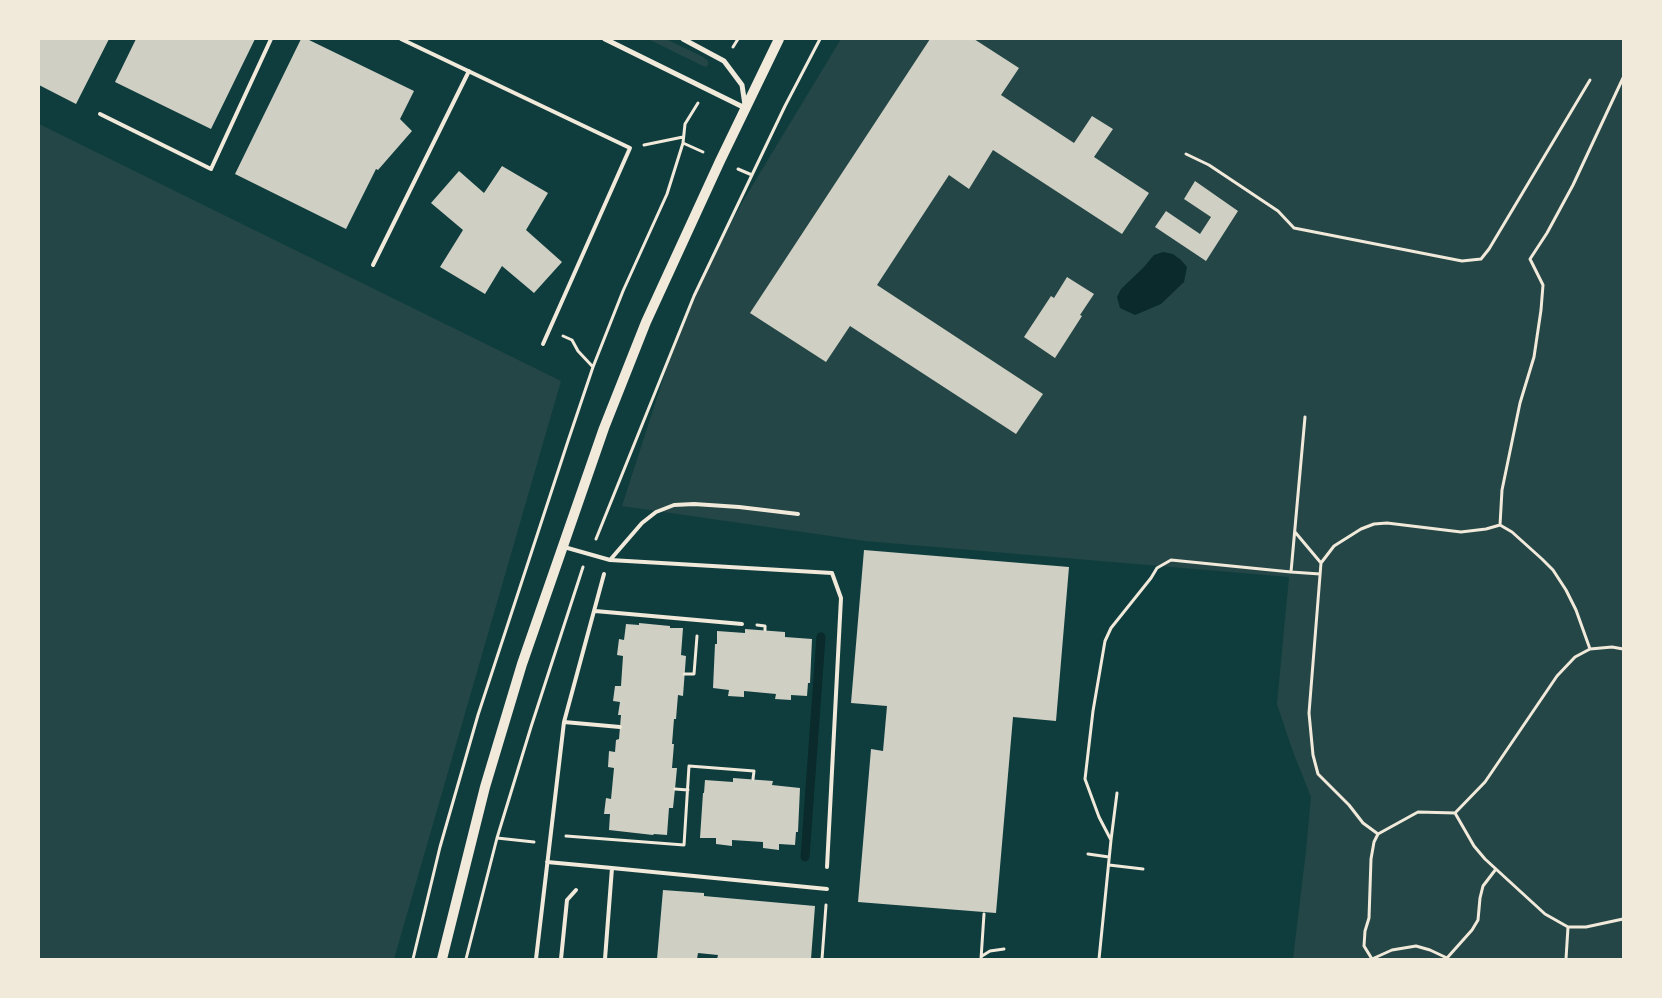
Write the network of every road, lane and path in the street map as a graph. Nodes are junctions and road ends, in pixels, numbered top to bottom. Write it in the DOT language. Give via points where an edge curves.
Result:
graph roads {
  1 [pos="271,39"];
  2 [pos="401,39"];
  3 [pos="604,39"];
  4 [pos="683,39"];
  5 [pos="738,39"];
  6 [pos="779,39"];
  7 [pos="820,39"];
  8 [pos="732,49"];
  9 [pos="469,71"];
  10 [pos="1623,78"];
  11 [pos="1590,80"];
  12 [pos="746,108"];
  13 [pos="100,114"];
  14 [pos="689,117"];
  15 [pos="683,137"];
  16 [pos="683,144"];
  17 [pos="690,146"];
  18 [pos="630,148"];
  19 [pos="1186,154"];
  20 [pos="739,169"];
  21 [pos="752,175"];
  22 [pos="373,265"];
  23 [pos="549,330"];
  24 [pos="543,344"];
  25 [pos="593,367"];
  26 [pos="1305,417"];
  27 [pos="798,514"];
  28 [pos="1500,524"];
  29 [pos="1295,532"];
  30 [pos="562,546"];
  31 [pos="587,554"];
  32 [pos="610,560"];
  33 [pos="1321,563"];
  34 [pos="1291,572"];
  35 [pos="604,574"];
  36 [pos="1320,574"];
  37 [pos="594,611"];
  38 [pos="699,620"];
  39 [pos="742,624"];
  40 [pos="1590,649"];
  41 [pos="1623,649"];
  42 [pos="684,674"];
  43 [pos="564,722"];
  44 [pos="620,727"];
  45 [pos="753,779"];
  46 [pos="675,789"];
  47 [pos="688,790"];
  48 [pos="1117,793"];
  49 [pos="1455,813"];
  50 [pos="550,834"];
  51 [pos="1378,834"];
  52 [pos="497,838"];
  53 [pos="1111,840"];
  54 [pos="549,843"];
  55 [pos="1088,854"];
  56 [pos="1109,857"];
  57 [pos="547,862"];
  58 [pos="1109,866"];
  59 [pos="827,867"];
  60 [pos="612,868"];
  61 [pos="1143,869"];
  62 [pos="1496,869"];
  63 [pos="827,888"];
  64 [pos="576,890"];
  65 [pos="984,914"];
  66 [pos="1623,919"];
  67 [pos="1568,927"];
  68 [pos="1004,949"];
  69 [pos="981,958"];
  70 [pos="1448,958"];
  71 [pos="413,959"];
  72 [pos="442,959"];
  73 [pos="466,959"];
  74 [pos="536,959"];
  75 [pos="562,959"];
  76 [pos="605,959"];
  77 [pos="822,959"];
  78 [pos="1099,959"];
  79 [pos="1372,959"];
  80 [pos="1566,959"];
  1 -- 13 [label="lane" via="211,170"];
  2 -- 9 [label="lane"];
  3 -- 12 [label="street"];
  4 -- 12 [label="street" via="724,61 743,88"];
  5 -- 8 [label="path"];
  6 -- 12 [label="main road"];
  7 -- 21 [label="path"];
  9 -- 18 [label="lane"];
  9 -- 22 [label="lane"];
  10 -- 28 [label="path" via="1573,186 1530,259 1543,285 1541,310 1534,357 1520,403 1502,490"];
  11 -- 19 [label="path" via="1481,259 1462,261 1294,228 1278,212 1209,165"];
  12 -- 30 [label="main road" via="646,322"];
  14 -- 15 [label="path"];
  15 -- 16 [label="path"];
  15 -- 18 [label="path"];
  16 -- 17 [label="path"];
  16 -- 25 [label="path" via="667,194"];
  18 -- 23 [label="lane"];
  20 -- 21 [label="path"];
  21 -- 31 [label="path" via="694,296 597,538"];
  23 -- 24 [label="lane"];
  23 -- 25 [label="path" via="572,340"];
  25 -- 71 [label="path" via="478,715 440,847"];
  26 -- 29 [label="path"];
  27 -- 32 [label="lane" via="739,507 674,505 642,522"];
  28 -- 33 [label="path" via="1461,532 1387,522 1374,524 1334,546"];
  28 -- 40 [label="path" via="1553,570 1576,610"];
  29 -- 33 [label="path"];
  29 -- 34 [label="path"];
  30 -- 31 [label="lane"];
  30 -- 72 [label="main road" via="485,788"];
  31 -- 32 [label="lane"];
  31 -- 52 [label="path"];
  32 -- 59 [label="lane" via="832,573 841,598"];
  33 -- 36 [label="path"];
  34 -- 36 [label="path"];
  34 -- 53 [label="path" via="1171,560 1157,568 1111,628 1105,641 1094,702 1085,779"];
  35 -- 37 [label="lane"];
  36 -- 51 [label="path" via="1309,713 1313,755 1318,774 1363,823"];
  37 -- 38 [label="lane"];
  37 -- 43 [label="lane"];
  38 -- 39 [label="lane"];
  38 -- 42 [label="path" via="694,674"];
  40 -- 41 [label="path"];
  40 -- 49 [label="path" via="1575,657 1557,676 1485,782"];
  43 -- 44 [label="lane"];
  43 -- 50 [label="lane"];
  45 -- 47 [label="path" via="754,771 689,766"];
  46 -- 47 [label="path"];
  47 -- 50 [label="path" via="684,845"];
  48 -- 53 [label="path"];
  49 -- 51 [label="path" via="1418,812"];
  49 -- 62 [label="path" via="1474,846"];
  50 -- 54 [label="lane"];
  51 -- 79 [label="path" via="1371,859 1369,918 1364,946"];
  52 -- 54 [label="path"];
  52 -- 73 [label="path"];
  53 -- 56 [label="path"];
  54 -- 57 [label="lane"];
  55 -- 56 [label="path"];
  56 -- 58 [label="path"];
  57 -- 60 [label="lane"];
  57 -- 74 [label="lane"];
  58 -- 61 [label="path"];
  58 -- 78 [label="path"];
  60 -- 63 [label="lane"];
  60 -- 76 [label="lane"];
  62 -- 67 [label="path" via="1545,914"];
  62 -- 70 [label="path" via="1483,886 1478,920"];
  63 -- 77 [label="path"];
  64 -- 75 [label="lane" via="567,900"];
  65 -- 69 [label="path"];
  66 -- 67 [label="path" via="1586,927"];
  67 -- 80 [label="path"];
  68 -- 69 [label="path" via="990,951"];
  70 -- 79 [label="path" via="1416,946 1392,950"];
}
